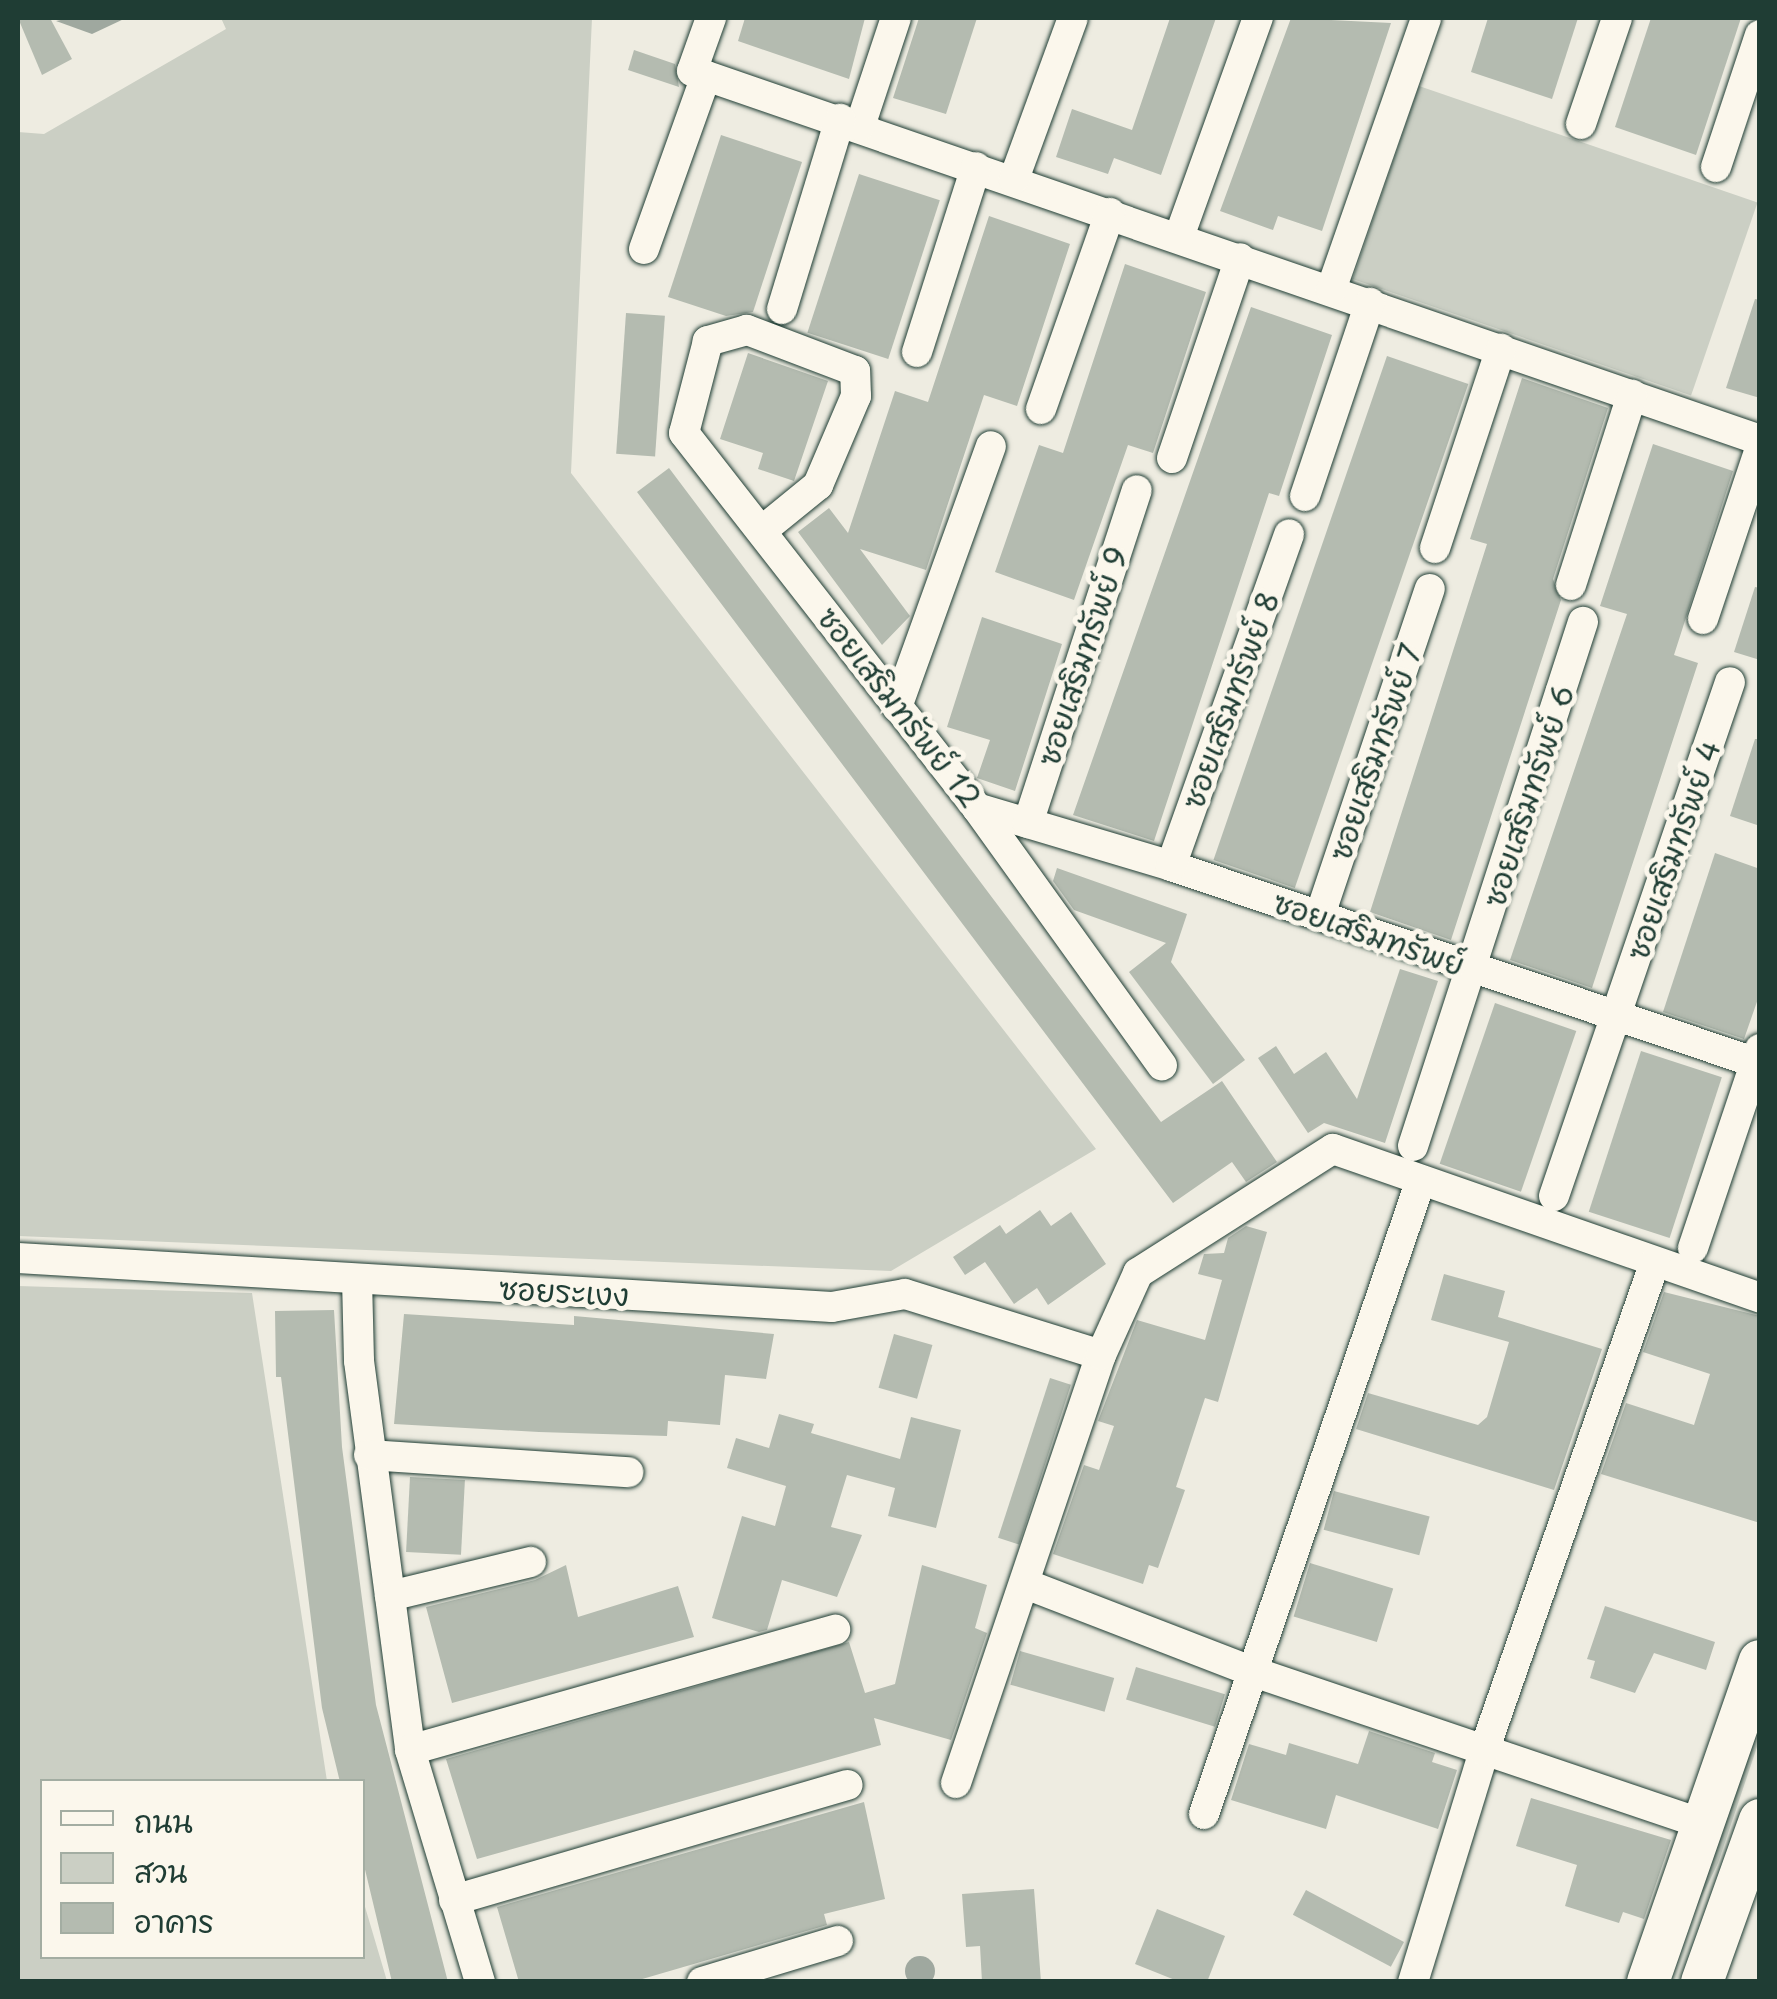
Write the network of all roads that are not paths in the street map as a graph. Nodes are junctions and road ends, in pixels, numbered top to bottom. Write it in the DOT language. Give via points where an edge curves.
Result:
graph roads {
  1 [pos="710,18"];
  2 [pos="896,18"];
  3 [pos="1073,18"];
  4 [pos="1258,18"];
  5 [pos="1426,18"];
  6 [pos="1616,18"];
  7 [pos="1760,35"];
  8 [pos="706,76"];
  9 [pos="850,122"];
  10 [pos="1581,124"];
  11 [pos="976,166"];
  12 [pos="1716,166"];
  13 [pos="1014,180"];
  14 [pos="1110,213"];
  15 [pos="1180,238"];
  16 [pos="644,249"];
  17 [pos="1240,258"];
  18 [pos="1331,290"];
  19 [pos="1370,303"];
  20 [pos="782,309"];
  21 [pos="1502,348"];
  22 [pos="916,352"];
  23 [pos="1632,395"];
  24 [pos="1040,409"];
  25 [pos="1760,440"];
  26 [pos="991,446"];
  27 [pos="1760,449"];
  28 [pos="1172,458"];
  29 [pos="1137,490"];
  30 [pos="1305,496"];
  31 [pos="764,529"];
  32 [pos="1288,534"];
  33 [pos="1436,548"];
  34 [pos="1570,584"];
  35 [pos="1430,589"];
  36 [pos="1703,618"];
  37 [pos="1583,622"];
  38 [pos="1730,682"];
  39 [pos="897,707"];
  40 [pos="977,808"];
  41 [pos="1028,823"];
  42 [pos="1171,866"];
  43 [pos="1320,916"];
  44 [pos="1473,969"];
  45 [pos="1616,1016"];
  46 [pos="1758,1058"];
  47 [pos="1162,1065"];
  48 [pos="1413,1146"];
  49 [pos="1421,1180"];
  50 [pos="1554,1196"];
  51 [pos="1693,1248"];
  52 [pos="18,1258"];
  53 [pos="1654,1262"];
  54 [pos="358,1279"];
  55 [pos="1760,1298"];
  56 [pos="1101,1355"];
  57 [pos="369,1455"];
  58 [pos="628,1472"];
  59 [pos="531,1562"];
  60 [pos="1028,1585"];
  61 [pos="390,1596"];
  62 [pos="836,1630"];
  63 [pos="1760,1661"];
  64 [pos="1254,1672"];
  65 [pos="410,1750"];
  66 [pos="1484,1751"];
  67 [pos="956,1783"];
  68 [pos="848,1785"];
  69 [pos="1204,1814"];
  70 [pos="1704,1824"];
  71 [pos="1757,1834"];
  72 [pos="454,1900"];
  73 [pos="838,1941"];
  74 [pos="480,1982"];
  75 [pos="702,1982"];
  76 [pos="1413,1982"];
  77 [pos="1648,1982"];
  78 [pos="1702,1982"];
  1 -- 8 [label="street" via="692,72"];
  2 -- 9 [label="street"];
  3 -- 13 [label="street"];
  4 -- 15 [label="street"];
  5 -- 18 [label="street"];
  6 -- 10 [label="street"];
  7 -- 12 [label="street"];
  8 -- 9 [label="street"];
  8 -- 16 [label="street"];
  9 -- 11 [label="street"];
  9 -- 20 [label="street"];
  11 -- 13 [label="street"];
  11 -- 22 [label="street"];
  13 -- 14 [label="street"];
  14 -- 15 [label="street"];
  14 -- 24 [label="street"];
  15 -- 17 [label="street"];
  17 -- 18 [label="street"];
  17 -- 28 [label="street"];
  18 -- 19 [label="street"];
  19 -- 21 [label="street"];
  19 -- 30 [label="street"];
  21 -- 23 [label="street"];
  21 -- 33 [label="street"];
  23 -- 25 [label="street"];
  23 -- 34 [label="street"];
  26 -- 39 [label="street"];
  27 -- 36 [label="street"];
  29 -- 41 [label="street, ซอยเสริมทรัพย์ 9"];
  31 -- 31 [label="street, ซอยเสริมทรัพย์ 12" via="818,485 856,396 855,371 747,330 708,341 684,434"];
  31 -- 39 [label="street, ซอยเสริมทรัพย์ 12"];
  32 -- 42 [label="street, ซอยเสริมทรัพย์ 8"];
  35 -- 43 [label="street, ซอยเสริมทรัพย์ 7"];
  37 -- 44 [label="street, ซอยเสริมทรัพย์ 6"];
  38 -- 45 [label="street, ซอยเสริมทรัพย์ 4"];
  39 -- 40 [label="street, ซอยเสริมทรัพย์ 12"];
  40 -- 41 [label="street, ซอยเสริมทรัพย์"];
  40 -- 47 [label="street, ซอยเสริมทรัพย์ 12"];
  41 -- 42 [label="street, ซอยเสริมทรัพย์"];
  42 -- 43 [label="street, ซอยเสริมทรัพย์"];
  43 -- 44 [label="street, ซอยเสริมทรัพย์"];
  44 -- 45 [label="street, ซอยเสริมทรัพย์"];
  44 -- 48 [label="street, ซอยเสริมทรัพย์ 6"];
  45 -- 46 [label="street, ซอยเสริมทรัพย์"];
  45 -- 50 [label="street, ซอยเสริมทรัพย์ 4"];
  46 -- 51 [label="street"];
  49 -- 53 [label="street"];
  49 -- 56 [label="street" via="1334,1150 1138,1273"];
  49 -- 64 [label="street"];
  52 -- 54 [label="street, ซอยระเงง"];
  53 -- 55 [label="street"];
  53 -- 66 [label="street"];
  54 -- 56 [label="street, ซอยระเงง" via="832,1307 906,1294"];
  54 -- 57 [label="street"];
  56 -- 60 [label="street"];
  57 -- 58 [label="street"];
  57 -- 61 [label="street"];
  59 -- 61 [label="street"];
  60 -- 64 [label="street"];
  60 -- 67 [label="street"];
  61 -- 65 [label="street"];
  62 -- 65 [label="street"];
  63 -- 70 [label="main road"];
  64 -- 66 [label="street"];
  64 -- 69 [label="street"];
  65 -- 72 [label="street"];
  66 -- 70 [label="street"];
  66 -- 76 [label="street"];
  68 -- 72 [label="street"];
  70 -- 77 [label="main road"];
  71 -- 78 [label="main road"];
  72 -- 74 [label="street"];
  73 -- 75 [label="street"];
}
